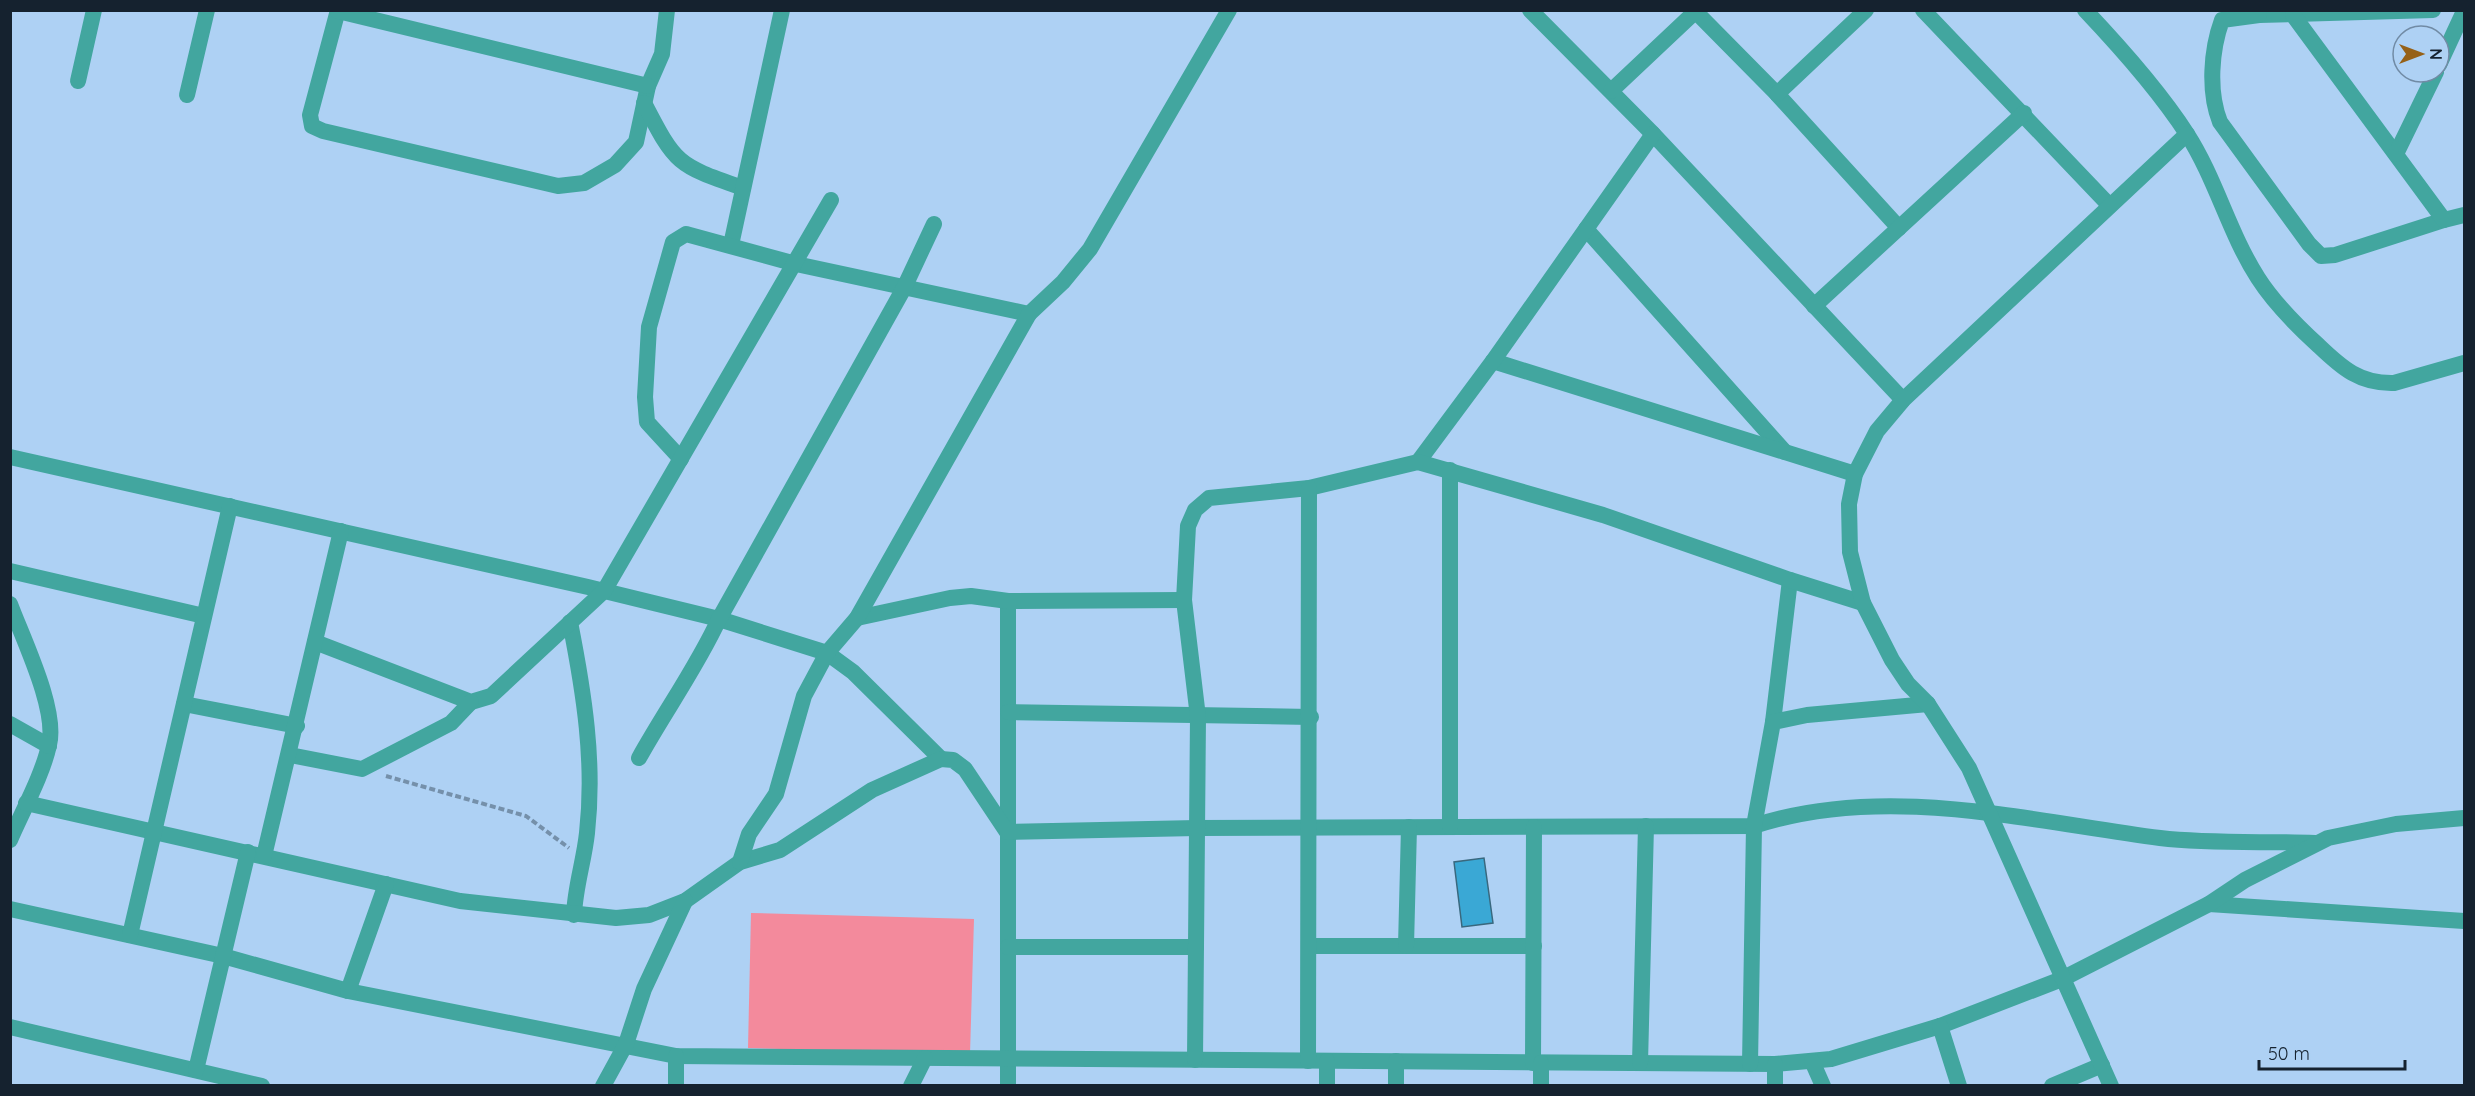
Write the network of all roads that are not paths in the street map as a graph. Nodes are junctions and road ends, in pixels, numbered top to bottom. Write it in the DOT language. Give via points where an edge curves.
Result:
graph roads {
  1 [pos="94,10"];
  2 [pos="207,10"];
  3 [pos="667,10"];
  4 [pos="782,10"];
  5 [pos="1229,10"];
  6 [pos="1530,10"];
  7 [pos="1866,10"];
  8 [pos="1923,10"];
  9 [pos="2085,10"];
  10 [pos="2433,10"];
  11 [pos="338,11"];
  12 [pos="1697,11"];
  13 [pos="2464,12"];
  14 [pos="2259,13"];
  15 [pos="2293,15"];
  16 [pos="2451,40"];
  17 [pos="78,81"];
  18 [pos="2430,84"];
  19 [pos="648,86"];
  20 [pos="1611,91"];
  21 [pos="1777,94"];
  22 [pos="187,95"];
  23 [pos="644,103"];
  24 [pos="2024,113"];
  25 [pos="1653,134"];
  26 [pos="2187,134"];
  27 [pos="2396,154"];
  28 [pos="743,188"];
  29 [pos="831,200"];
  30 [pos="2109,205"];
  31 [pos="2464,215"];
  32 [pos="2444,220"];
  33 [pos="934,224"];
  34 [pos="1899,228"];
  35 [pos="1586,229"];
  36 [pos="730,245"];
  37 [pos="796,264"];
  38 [pos="904,288"];
  39 [pos="1814,306"];
  40 [pos="1029,314"];
  41 [pos="1493,361"];
  42 [pos="2464,363"];
  43 [pos="1903,400"];
  44 [pos="1785,452"];
  45 [pos="10,457"];
  46 [pos="681,459"];
  47 [pos="1418,462"];
  48 [pos="1450,470"];
  49 [pos="1855,474"];
  50 [pos="1310,488"];
  51 [pos="230,506"];
  52 [pos="341,531"];
  53 [pos="10,571"];
  54 [pos="1790,580"];
  55 [pos="604,591"];
  56 [pos="1184,600"];
  57 [pos="1008,601"];
  58 [pos="1863,603"];
  59 [pos="10,604"];
  60 [pos="204,616"];
  61 [pos="857,618"];
  62 [pos="719,619"];
  63 [pos="570,622"];
  64 [pos="315,642"];
  65 [pos="827,653"];
  66 [pos="471,702"];
  67 [pos="184,704"];
  68 [pos="1928,704"];
  69 [pos="1008,712"];
  70 [pos="1198,717"];
  71 [pos="1311,717"];
  72 [pos="1773,722"];
  73 [pos="10,724"];
  74 [pos="297,726"];
  75 [pos="49,746"];
  76 [pos="290,755"];
  77 [pos="639,758"];
  78 [pos="941,759"];
  79 [pos="26,803"];
  80 [pos="1991,815"];
  81 [pos="2464,818"];
  82 [pos="1646,826"];
  83 [pos="1754,826"];
  84 [pos="1409,827"];
  85 [pos="1450,827"];
  86 [pos="1534,827"];
  87 [pos="1197,828"];
  88 [pos="1310,828"];
  89 [pos="154,832"];
  90 [pos="1007,832"];
  91 [pos="10,840"];
  92 [pos="2317,843"];
  93 [pos="256,854"];
  94 [pos="740,862"];
  95 [pos="386,884"];
  96 [pos="685,901"];
  97 [pos="2209,904"];
  98 [pos="10,909"];
  99 [pos="574,915"];
  100 [pos="2464,921"];
  101 [pos="130,935"];
  102 [pos="1309,946"];
  103 [pos="1406,946"];
  104 [pos="1534,946"];
  105 [pos="1008,947"];
  106 [pos="1196,947"];
  107 [pos="223,956"];
  108 [pos="2062,979"];
  109 [pos="348,991"];
  110 [pos="1940,1026"];
  111 [pos="10,1027"];
  112 [pos="626,1044"];
  113 [pos="676,1056"];
  114 [pos="925,1058"];
  115 [pos="1008,1058"];
  116 [pos="1195,1060"];
  117 [pos="1308,1061"];
  118 [pos="1327,1061"];
  119 [pos="1396,1061"];
  120 [pos="1812,1061"];
  121 [pos="1537,1062"];
  122 [pos="1640,1064"];
  123 [pos="1750,1064"];
  124 [pos="1775,1064"];
  125 [pos="2102,1065"];
  126 [pos="196,1070"];
  127 [pos="262,1086"];
  128 [pos="603,1086"];
  129 [pos="676,1086"];
  130 [pos="911,1086"];
  131 [pos="1008,1086"];
  132 [pos="1327,1086"];
  133 [pos="1396,1086"];
  134 [pos="1541,1086"];
  135 [pos="1775,1086"];
  136 [pos="1823,1086"];
  137 [pos="1959,1086"];
  138 [pos="2052,1086"];
  139 [pos="2111,1086"];
  1 -- 17 [label="street"];
  2 -- 22 [label="street"];
  3 -- 19 [label="street" via="662,54"];
  4 -- 28 [label="street"];
  5 -- 40 [label="street" via="1090,249 1064,282"];
  6 -- 20 [label="street"];
  7 -- 21 [label="street"];
  8 -- 24 [label="street"];
  9 -- 26 [label="street" via="2118,45"];
  10 -- 15 [label="street"];
  11 -- 19 [label="street"];
  11 -- 23 [label="street" via="310,115 312,126 323,131 558,186 584,183 615,165 636,142"];
  12 -- 20 [label="street"];
  12 -- 21 [label="street"];
  13 -- 16 [label="street"];
  14 -- 15 [label="street"];
  14 -- 32 [label="street" via="2222,20 2216,35 2213,106 2220,122 2309,244 2321,256 2335,255"];
  15 -- 27 [label="street"];
  18 -- 27 [label="street"];
  19 -- 23 [label="street"];
  20 -- 25 [label="street"];
  21 -- 34 [label="street"];
  23 -- 28 [label="street" via="672,154 686,167"];
  24 -- 30 [label="street"];
  24 -- 34 [label="street"];
  25 -- 35 [label="street"];
  25 -- 39 [label="street"];
  26 -- 30 [label="street"];
  26 -- 42 [label="street" via="2258,278 2301,329 2348,373 2369,381 2394,383"];
  27 -- 32 [label="street"];
  28 -- 36 [label="street"];
  29 -- 37 [label="street"];
  30 -- 43 [label="street"];
  31 -- 32 [label="street"];
  33 -- 38 [label="street"];
  34 -- 39 [label="street"];
  35 -- 41 [label="street"];
  35 -- 44 [label="street"];
  36 -- 37 [label="street"];
  36 -- 46 [label="street" via="686,234 677,237 649,327 647,422"];
  37 -- 38 [label="street"];
  37 -- 46 [label="street"];
  38 -- 40 [label="street"];
  38 -- 62 [label="street"];
  39 -- 43 [label="street"];
  40 -- 61 [label="street"];
  41 -- 44 [label="street"];
  41 -- 47 [label="street"];
  43 -- 49 [label="street" via="1877,431"];
  44 -- 49 [label="street"];
  45 -- 51 [label="street"];
  46 -- 55 [label="street"];
  47 -- 48 [label="street"];
  47 -- 50 [label="street"];
  48 -- 54 [label="street" via="1603,515"];
  48 -- 85 [label="street"];
  49 -- 58 [label="street" via="1847,526"];
  50 -- 56 [label="street" via="1209,498 1195,510 1188,526"];
  50 -- 71 [label="street"];
  51 -- 52 [label="street"];
  51 -- 60 [label="street"];
  52 -- 55 [label="street"];
  52 -- 64 [label="street"];
  53 -- 60 [label="street"];
  54 -- 58 [label="street"];
  54 -- 72 [label="street"];
  55 -- 62 [label="street"];
  55 -- 63 [label="street"];
  56 -- 57 [label="street"];
  56 -- 70 [label="street"];
  57 -- 61 [label="street" via="950,597"];
  57 -- 69 [label="street"];
  58 -- 68 [label="street" via="1892,660"];
  59 -- 75 [label="street" via="48,707"];
  60 -- 67 [label="street"];
  61 -- 65 [label="street"];
  62 -- 65 [label="street"];
  62 -- 77 [label="street" via="703,653"];
  63 -- 66 [label="street" via="491,696"];
  63 -- 99 [label="street" via="589,728 588,813"];
  64 -- 66 [label="street"];
  64 -- 74 [label="street"];
  65 -- 78 [label="street" via="853,672"];
  65 -- 94 [label="street" via="804,696 776,794 749,834"];
  66 -- 76 [label="street" via="451,723 362,770"];
  67 -- 74 [label="street"];
  67 -- 89 [label="street"];
  68 -- 72 [label="street" via="1807,715"];
  68 -- 80 [label="street" via="1969,768"];
  69 -- 70 [label="street"];
  69 -- 90 [label="street"];
  70 -- 71 [label="street"];
  70 -- 87 [label="street"];
  71 -- 88 [label="street"];
  72 -- 83 [label="street"];
  73 -- 75 [label="street"];
  74 -- 76 [label="street"];
  75 -- 79 [label="street"];
  76 -- 93 [label="street"];
  78 -- 90 [label="street" via="953,760 965,770"];
  78 -- 94 [label="street" via="872,790 780,850"];
  79 -- 89 [label="street"];
  79 -- 91 [label="street"];
  80 -- 83 [label="street" via="1941,806 1826,809 1783,816"];
  80 -- 92 [label="street" via="2164,838"];
  80 -- 108 [label="street"];
  81 -- 92 [label="street" via="2396,824"];
  82 -- 83 [label="street"];
  82 -- 86 [label="street"];
  82 -- 122 [label="street"];
  83 -- 123 [label="street"];
  84 -- 85 [label="street"];
  84 -- 88 [label="street"];
  84 -- 103 [label="street"];
  85 -- 86 [label="street"];
  86 -- 104 [label="street"];
  87 -- 88 [label="street"];
  87 -- 90 [label="street"];
  87 -- 106 [label="street"];
  88 -- 102 [label="street"];
  89 -- 93 [label="street"];
  89 -- 101 [label="street"];
  90 -- 105 [label="street"];
  92 -- 97 [label="street" via="2245,880"];
  93 -- 95 [label="street"];
  93 -- 107 [label="street"];
  94 -- 96 [label="street"];
  95 -- 99 [label="street" via="460,901"];
  95 -- 109 [label="street"];
  96 -- 99 [label="street" via="649,915"];
  96 -- 112 [label="street" via="644,990"];
  97 -- 100 [label="street"];
  97 -- 108 [label="street"];
  98 -- 101 [label="street"];
  101 -- 107 [label="street"];
  102 -- 103 [label="street"];
  102 -- 117 [label="street"];
  103 -- 104 [label="street"];
  104 -- 121 [label="street"];
  105 -- 106 [label="street"];
  105 -- 115 [label="street"];
  106 -- 116 [label="street"];
  107 -- 109 [label="street"];
  107 -- 126 [label="street"];
  108 -- 110 [label="street"];
  108 -- 125 [label="street"];
  109 -- 112 [label="street"];
  110 -- 120 [label="street" via="1831,1059"];
  110 -- 137 [label="street"];
  111 -- 126 [label="street"];
  112 -- 113 [label="street"];
  112 -- 128 [label="street"];
  113 -- 114 [label="street"];
  113 -- 129 [label="street"];
  114 -- 115 [label="street"];
  114 -- 130 [label="street"];
  115 -- 116 [label="street"];
  115 -- 131 [label="street"];
  116 -- 117 [label="street"];
  117 -- 118 [label="street"];
  118 -- 119 [label="street"];
  118 -- 132 [label="street"];
  119 -- 121 [label="street"];
  119 -- 133 [label="street"];
  120 -- 124 [label="street"];
  120 -- 136 [label="street"];
  121 -- 122 [label="street"];
  121 -- 134 [label="street"];
  122 -- 123 [label="street"];
  123 -- 124 [label="street"];
  124 -- 135 [label="street"];
  125 -- 138 [label="street"];
  125 -- 139 [label="street"];
  126 -- 127 [label="street"];
}
